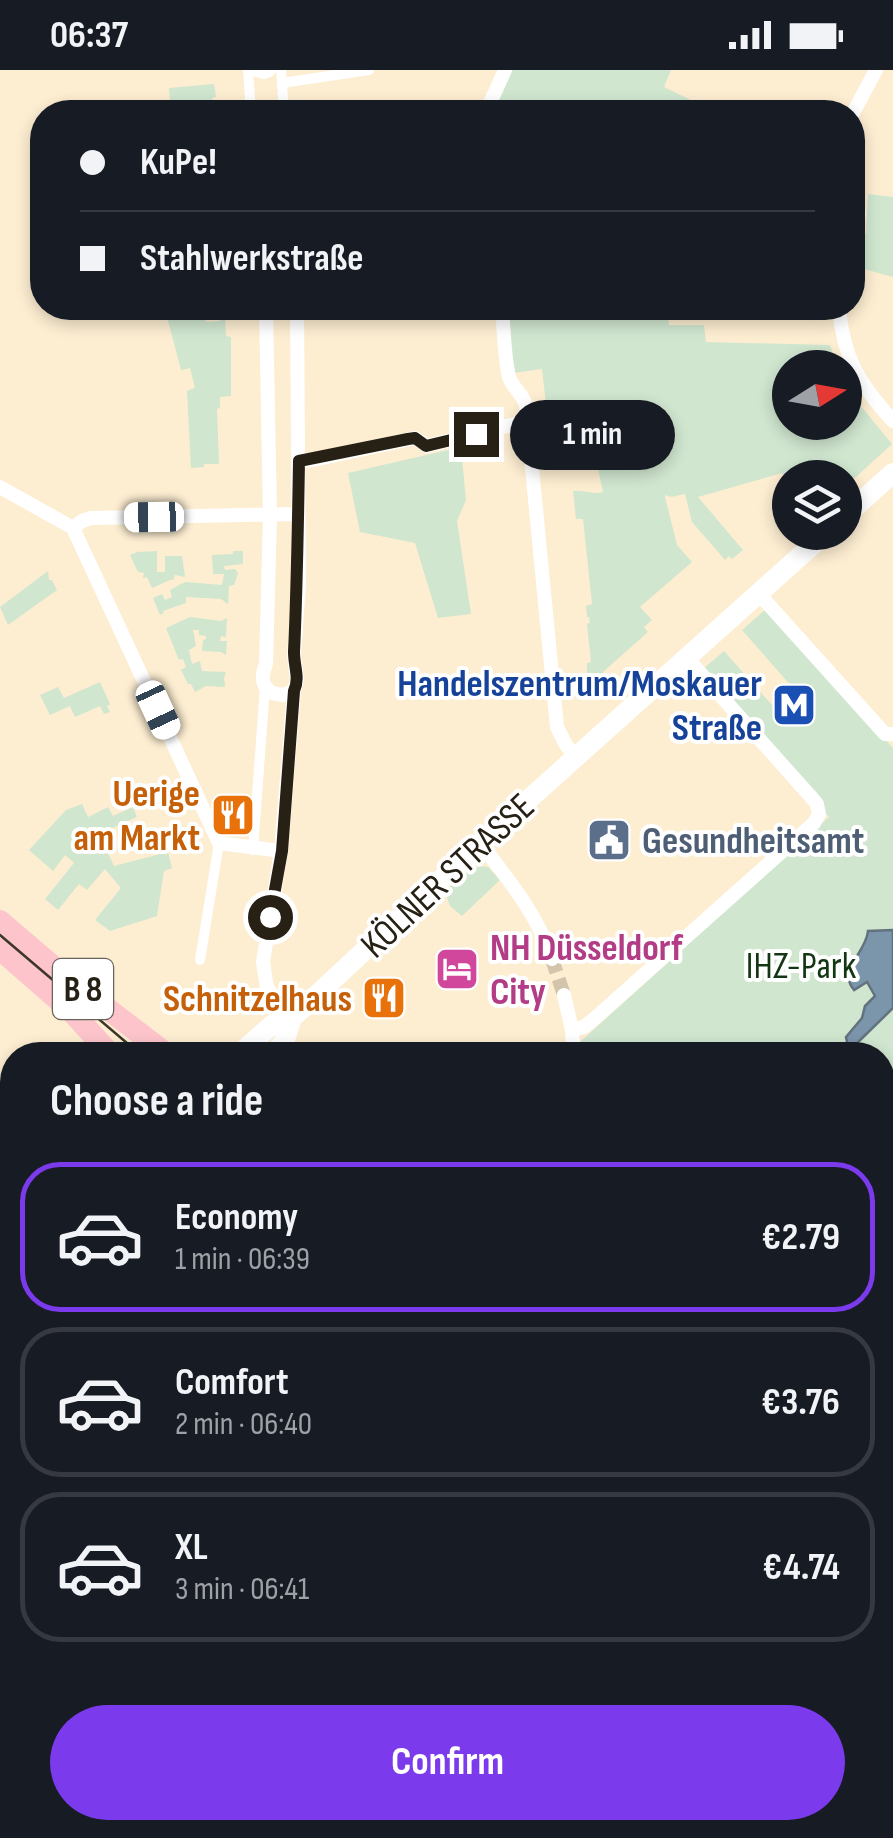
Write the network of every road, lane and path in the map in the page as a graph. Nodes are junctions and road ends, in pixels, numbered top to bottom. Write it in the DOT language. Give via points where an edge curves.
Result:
graph roads {
  1 [pos="248,70"];
  2 [pos="256,70"];
  3 [pos="269,70"];
  4 [pos="281,70"];
  5 [pos="369,70"];
  6 [pos="505,70"];
  7 [pos="876,70"];
  8 [pos="282,83"];
  9 [pos="250,100"];
  10 [pos="283,100"];
  11 [pos="491,100"];
  12 [pos="860,100"];
  13 [pos="266,320"];
  14 [pos="297,320"];
  15 [pos="503,320"];
  16 [pos="841,320"];
  17 [pos="527,421"];
  18 [pos="893,421"];
  19 [pos="299,461"];
  20 [pos="893,473"];
  21 [pos="0,487"];
  22 [pos="862,501"];
  23 [pos="270,514"];
  24 [pos="298,514"];
  25 [pos="74,528"];
  26 [pos="807,550"];
  27 [pos="758,594"];
  28 [pos="687,658"];
  29 [pos="265,686"];
  30 [pos="294,691"];
  31 [pos="893,734"];
  32 [pos="576,757"];
  33 [pos="219,843"];
  34 [pos="480,843"];
  35 [pos="253,850"];
  36 [pos="282,851"];
  37 [pos="0,921"];
  38 [pos="0,950"];
  39 [pos="552,959"];
  40 [pos="200,960"];
  41 [pos="564,995"];
  42 [pos="292,1018"];
  43 [pos="572,1030"];
  44 [pos="99,1042"];
  45 [pos="151,1042"];
  46 [pos="253,1042"];
  47 [pos="284,1042"];
  48 [pos="573,1042"];
  1 -- 9 [label="street"];
  2 -- 3 [label="street"];
  4 -- 8 [label="street"];
  5 -- 8 [label="street"];
  6 -- 11 [label="street"];
  7 -- 12 [label="street"];
  8 -- 10 [label="street"];
  13 -- 23 [label="street"];
  14 -- 19 [label="street"];
  15 -- 17 [label="street" via="508,374 524,396"];
  16 -- 18 [label="street" via="859,379"];
  17 -- 19 [label="street" via="426,446 415,438"];
  17 -- 32 [label="street" via="557,727"];
  19 -- 24 [label="street"];
  20 -- 22 [label="main road"];
  21 -- 25 [label="street"];
  23 -- 24 [label="street"];
  23 -- 25 [label="street" via="91,518"];
  23 -- 29 [label="street"];
  24 -- 30 [label="street"];
  25 -- 33 [label="street"];
  26 -- 27 [label="main road, KÖLNER STRASSE"];
  27 -- 28 [label="main road, KÖLNER STRASSE"];
  27 -- 31 [label="street" via="886,734"];
  28 -- 32 [label="main road, KÖLNER STRASSE"];
  28 -- 43 [label="street" via="812,798 818,814 594,1019"];
  29 -- 30 [label="street" via="279,695"];
  29 -- 35 [label="street"];
  30 -- 36 [label="street"];
  32 -- 34 [label="main road, KÖLNER STRASSE"];
  33 -- 35 [label="street"];
  33 -- 40 [label="street"];
  34 -- 39 [label="street" via="524,903"];
  34 -- 42 [label="main road, KÖLNER STRASSE"];
  35 -- 36 [label="street"];
  36 -- 42 [label="street" via="263,970 267,988"];
  37 -- 45 [label="main road, B 8"];
  38 -- 44 [label="main road, B 8"];
  41 -- 43 [label="street"];
  42 -- 46 [label="main road, KÖLNER STRASSE"];
  42 -- 47 [label="main road, KÖLNER STRASSE"];
  43 -- 48 [label="street"];
}
